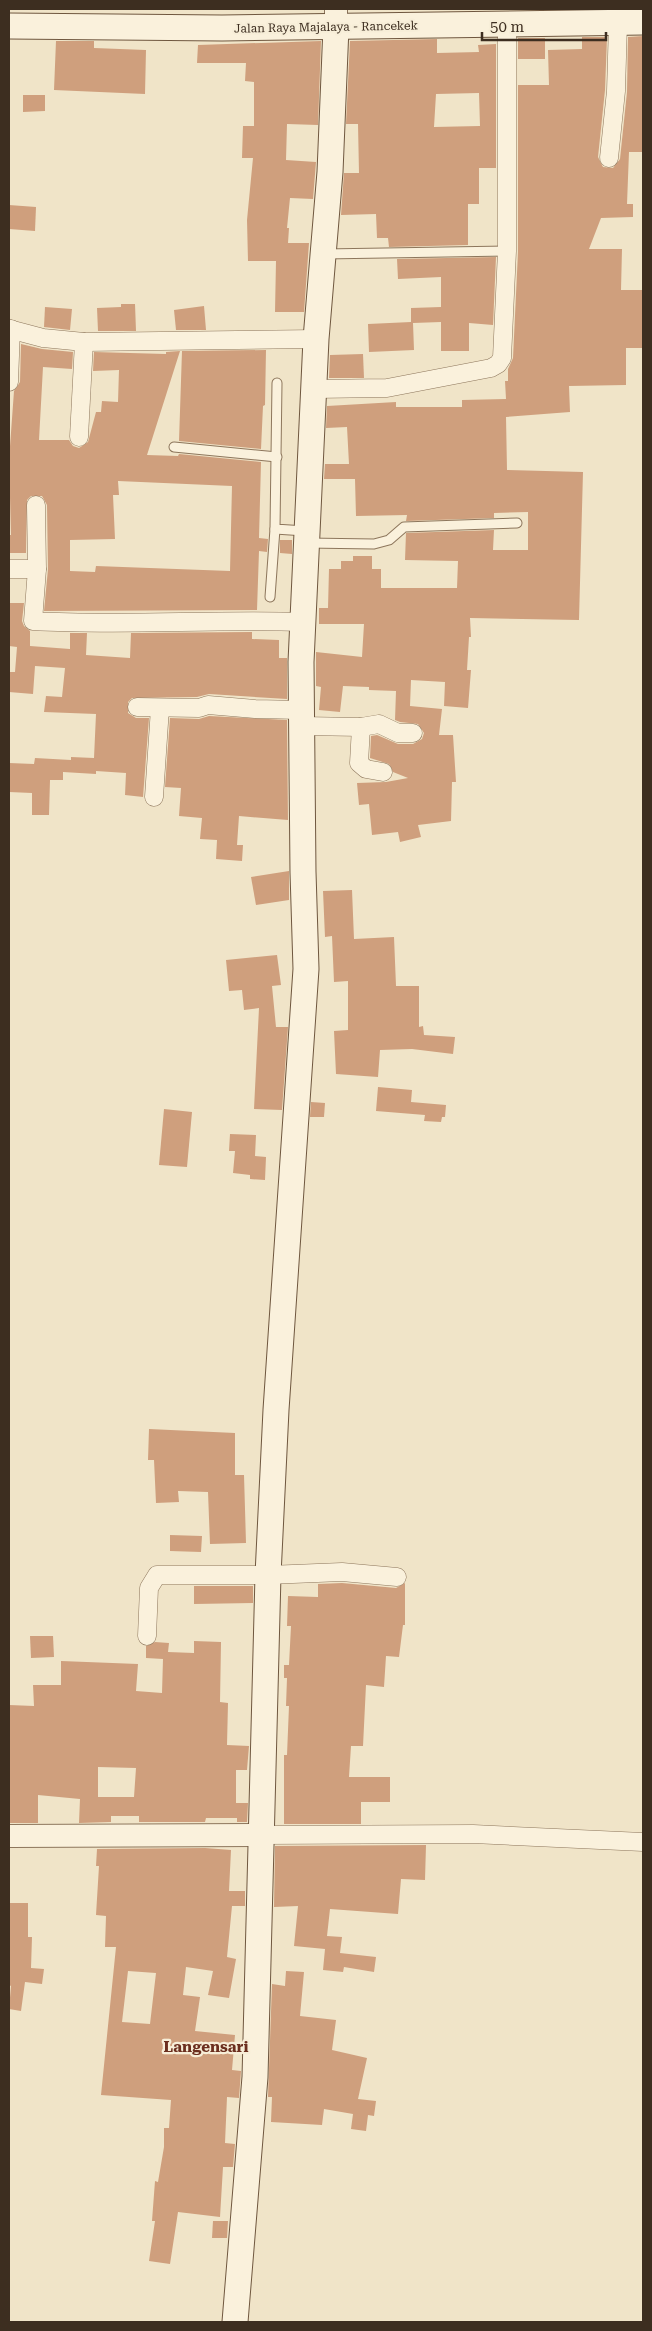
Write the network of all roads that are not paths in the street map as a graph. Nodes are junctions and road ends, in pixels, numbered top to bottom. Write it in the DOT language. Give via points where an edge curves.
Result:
graph roads {
  1 [pos="336,18"];
  2 [pos="643,22"];
  3 [pos="618,23"];
  4 [pos="507,24"];
  5 [pos="9,26"];
  6 [pos="609,158"];
  7 [pos="507,251"];
  8 [pos="324,254"];
  9 [pos="10,329"];
  10 [pos="316,339"];
  11 [pos="84,342"];
  12 [pos="9,382"];
  13 [pos="277,382"];
  14 [pos="314,389"];
  15 [pos="79,437"];
  16 [pos="174,447"];
  17 [pos="276,458"];
  18 [pos="36,505"];
  19 [pos="517,523"];
  20 [pos="275,529"];
  21 [pos="307,537"];
  22 [pos="37,568"];
  23 [pos="9,569"];
  24 [pos="270,597"];
  25 [pos="303,622"];
  26 [pos="137,707"];
  27 [pos="160,708"];
  28 [pos="301,718"];
  29 [pos="361,727"];
  30 [pos="413,733"];
  31 [pos="383,772"];
  32 [pos="154,797"];
  33 [pos="268,1575"];
  34 [pos="397,1577"];
  35 [pos="147,1636"];
  36 [pos="260,1835"];
  37 [pos="9,1836"];
  38 [pos="643,1842"];
  39 [pos="235,2322"];
  1 -- 4 [label="main road, Jalan Raya Majalaya - Rancekek"];
  1 -- 5 [label="main road, Jalan Raya Majalaya - Rancekek"];
  1 -- 8 [label="main road"];
  2 -- 3 [label="main road, Jalan Raya Majalaya - Rancekek"];
  3 -- 4 [label="main road, Jalan Raya Majalaya - Rancekek"];
  3 -- 6 [label="street" via="616,91"];
  4 -- 7 [label="street"];
  7 -- 8 [label="lane"];
  7 -- 14 [label="street" via="502,358 498,364 387,388"];
  8 -- 10 [label="main road"];
  9 -- 11 [label="street" via="43,338"];
  9 -- 12 [label="street"];
  10 -- 11 [label="street"];
  10 -- 14 [label="main road"];
  11 -- 15 [label="street"];
  13 -- 17 [label="lane"];
  14 -- 21 [label="main road"];
  16 -- 17 [label="lane"];
  17 -- 20 [label="lane"];
  18 -- 22 [label="street"];
  19 -- 21 [label="lane" via="404,527 388,540 374,544"];
  20 -- 21 [label="lane"];
  20 -- 24 [label="lane"];
  21 -- 25 [label="main road"];
  22 -- 23 [label="street"];
  22 -- 25 [label="street" via="33,621 88,624"];
  25 -- 28 [label="main road"];
  26 -- 27 [label="street"];
  27 -- 28 [label="street" via="208,706"];
  27 -- 32 [label="street"];
  28 -- 29 [label="street"];
  28 -- 33 [label="main road" via="306,969"];
  29 -- 30 [label="street" via="379,724 398,733"];
  29 -- 31 [label="street" via="359,763 366,769"];
  33 -- 34 [label="street" via="342,1572"];
  33 -- 35 [label="street" via="157,1575 149,1588"];
  33 -- 36 [label="main road"];
  36 -- 37 [label="street"];
  36 -- 38 [label="street" via="473,1834"];
  36 -- 39 [label="main road" via="255,2077"];
}
